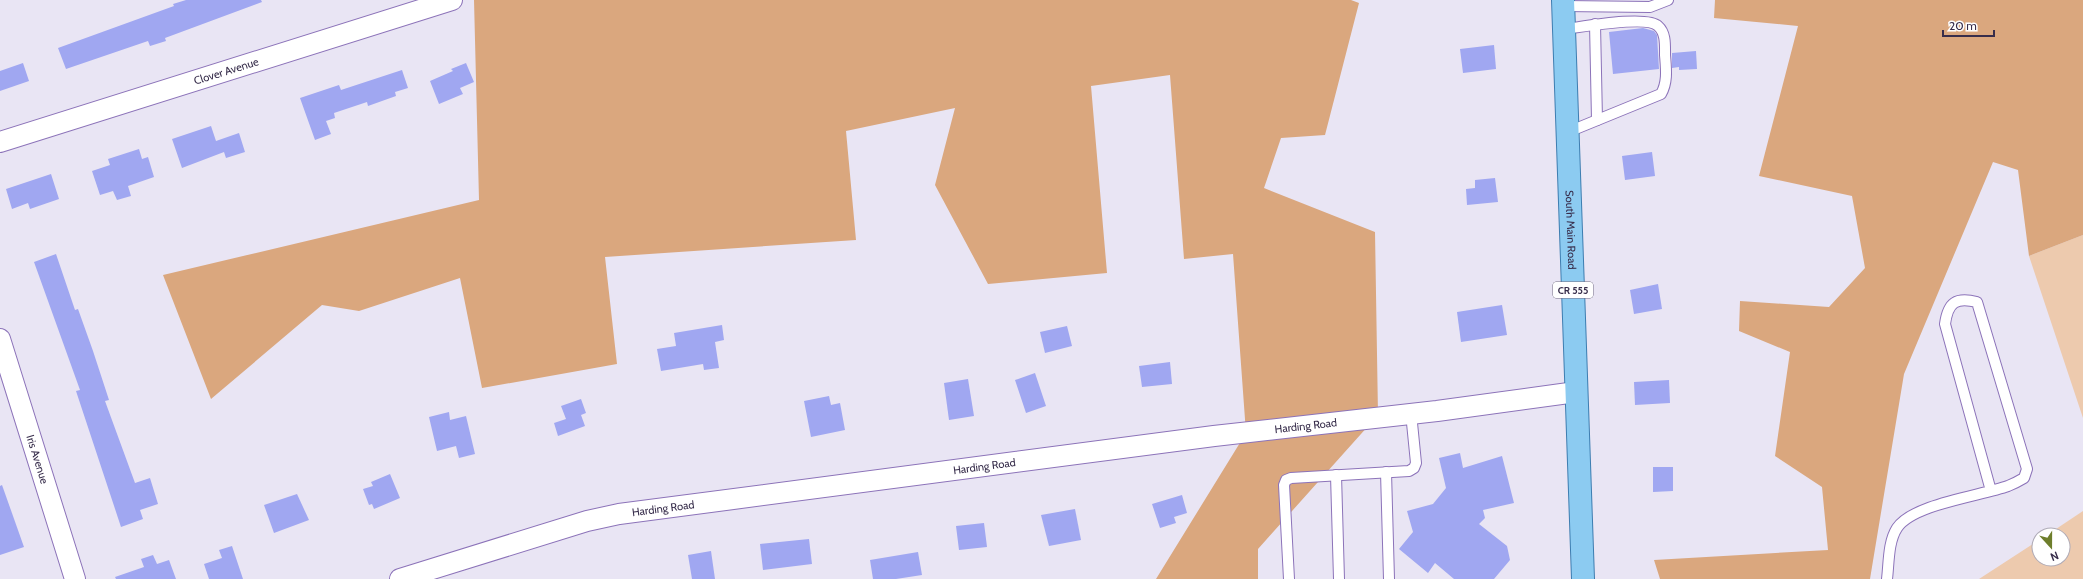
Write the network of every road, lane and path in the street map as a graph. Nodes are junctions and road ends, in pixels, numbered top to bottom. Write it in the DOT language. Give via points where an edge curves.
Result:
graph roads {
  1 [pos="452,0"];
  2 [pos="1668,0"];
  3 [pos="1564,3"];
  4 [pos="1596,24"];
  5 [pos="1564,30"];
  6 [pos="1597,120"];
  7 [pos="1568,132"];
  8 [pos="0,142"];
  9 [pos="0,339"];
  10 [pos="1576,392"];
  11 [pos="1411,413"];
  12 [pos="1386,472"];
  13 [pos="1336,475"];
  14 [pos="1991,491"];
  15 [pos="75,579"];
  16 [pos="400,579"];
  17 [pos="1289,579"];
  18 [pos="1339,579"];
  19 [pos="1389,579"];
  20 [pos="1583,579"];
  21 [pos="1887,579"];
  1 -- 8 [label="street, Clover Avenue"];
  2 -- 3 [label="lane" via="1650,7"];
  3 -- 5 [label="main road, South Main Road / CR 555"];
  4 -- 5 [label="lane"];
  4 -- 6 [label="lane"];
  4 -- 6 [label="lane" via="1653,21 1660,26 1664,35 1666,85 1661,94"];
  5 -- 7 [label="main road, South Main Road / CR 555"];
  6 -- 7 [label="lane"];
  7 -- 10 [label="main road, South Main Road / CR 555"];
  9 -- 15 [label="street, Iris Avenue"];
  10 -- 11 [label="street, Harding Road"];
  10 -- 20 [label="main road, South Main Road / CR 555"];
  11 -- 12 [label="lane" via="1416,463 1414,468 1408,471"];
  11 -- 16 [label="street, Harding Road" via="1214,436 619,514 587,521"];
  12 -- 13 [label="lane"];
  12 -- 19 [label="lane"];
  13 -- 17 [label="lane" via="1286,480 1284,485"];
  13 -- 18 [label="lane"];
  14 -- 14 [label="lane" via="2024,478 2026,469 1977,302 1963,299 1951,304 1944,324"];
  14 -- 21 [label="lane" via="1913,515 1898,528 1891,544"];
}
